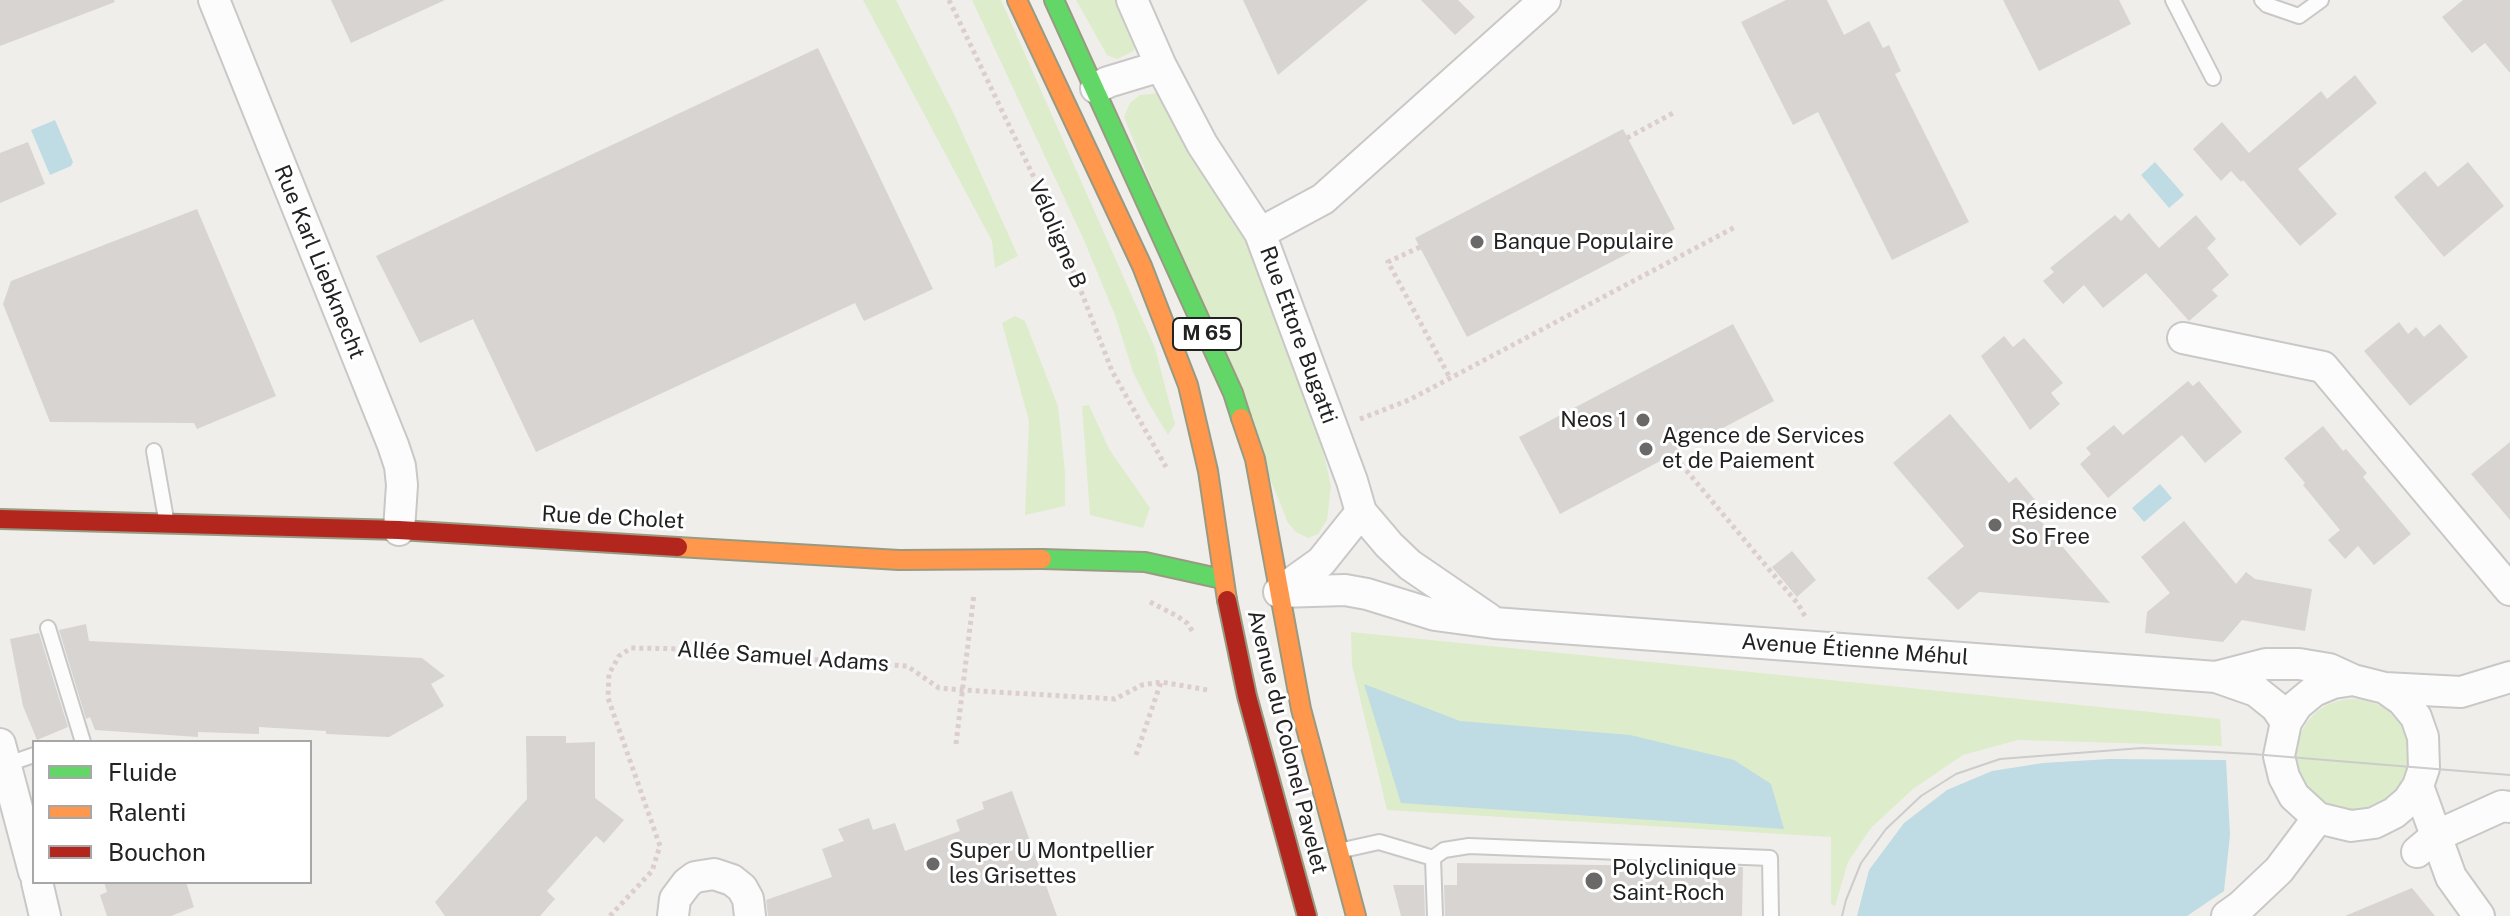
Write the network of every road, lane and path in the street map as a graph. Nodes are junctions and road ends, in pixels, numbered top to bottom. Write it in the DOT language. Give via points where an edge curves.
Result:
graph roads {
  1 [pos="214,0"];
  2 [pos="949,0"];
  3 [pos="1017,0"];
  4 [pos="1054,0"];
  5 [pos="1132,0"];
  6 [pos="1545,0"];
  7 [pos="2173,0"];
  8 [pos="2262,0"];
  9 [pos="2321,0"];
  10 [pos="1161,66"];
  11 [pos="2213,78"];
  12 [pos="1096,88"];
  13 [pos="1675,112"];
  14 [pos="1627,138"];
  15 [pos="1091,157"];
  16 [pos="1737,226"];
  17 [pos="1260,233"];
  18 [pos="1420,247"];
  19 [pos="2183,338"];
  20 [pos="1450,378"];
  21 [pos="1332,428"];
  22 [pos="154,451"];
  23 [pos="1676,458"];
  24 [pos="1166,467"];
  25 [pos="1361,512"];
  26 [pos="0,519"];
  27 [pos="166,523"];
  28 [pos="399,530"];
  29 [pos="978,559"];
  30 [pos="1229,580"];
  31 [pos="1272,590"];
  32 [pos="2510,590"];
  33 [pos="1494,623"];
  34 [pos="48,628"];
  35 [pos="1808,646"];
  36 [pos="2216,677"];
  37 [pos="2510,677"];
  38 [pos="2353,680"];
  39 [pos="1161,682"];
  40 [pos="2385,688"];
  41 [pos="962,690"];
  42 [pos="1213,691"];
  43 [pos="2461,692"];
  44 [pos="2286,722"];
  45 [pos="2423,737"];
  46 [pos="81,740"];
  47 [pos="956,744"];
  48 [pos="3,754"];
  49 [pos="32,755"];
  50 [pos="1136,755"];
  51 [pos="2418,786"];
  52 [pos="2510,807"];
  53 [pos="2318,818"];
  54 [pos="2374,823"];
  55 [pos="2427,844"];
  56 [pos="1339,851"];
  57 [pos="1433,858"];
  58 [pos="32,864"];
  59 [pos="37,884"];
  60 [pos="45,916"];
  61 [pos="610,916"];
  62 [pos="673,916"];
  63 [pos="750,916"];
  64 [pos="1307,916"];
  65 [pos="1356,916"];
  66 [pos="1435,916"];
  67 [pos="1771,916"];
  68 [pos="2227,916"];
  69 [pos="2479,916"];
  1 -- 28 [label="street, Rue Karl Liebknecht" via="393,445 402,485"];
  2 -- 24 [label="path, Véloligne B" via="1050,211 1112,371"];
  3 -- 15 [label="main road, Avenue du Colonel Pavelet / M 65"];
  4 -- 12 [label="main road, Avenue du Colonel Pavelet / M 65"];
  5 -- 10 [label="street, Rue Ettore Bugatti"];
  6 -- 17 [label="street" via="1323,199"];
  7 -- 11 [label="lane"];
  8 -- 9 [label="lane" via="2299,16"];
  10 -- 12 [label="street"];
  10 -- 17 [label="street, Rue Ettore Bugatti" via="1202,144"];
  12 -- 15 [label="main road, Avenue du Colonel Pavelet / M 65"];
  12 -- 31 [label="main road, Avenue du Colonel Pavelet / M 65" via="1233,393 1255,459"];
  13 -- 14 [label="path"];
  15 -- 30 [label="main road, Avenue du Colonel Pavelet / M 65" via="1142,266 1188,385"];
  16 -- 20 [label="path"];
  17 -- 21 [label="street, Rue Ettore Bugatti"];
  18 -- 20 [label="path" via="1388,262"];
  19 -- 32 [label="street" via="2323,367"];
  20 -- 21 [label="path" via="1378,414"];
  21 -- 25 [label="street, Rue Ettore Bugatti"];
  22 -- 27 [label="lane"];
  23 -- 35 [label="path" via="1798,604 1807,620"];
  25 -- 31 [label="street" via="1321,562"];
  25 -- 33 [label="street" via="1410,565"];
  26 -- 27 [label="main road, Rue de Cholet"];
  27 -- 28 [label="main road, Rue de Cholet"];
  28 -- 29 [label="main road, Rue de Cholet" via="899,560"];
  29 -- 30 [label="main road, Rue de Cholet" via="1145,562"];
  29 -- 41 [label="path"];
  30 -- 64 [label="main road, Avenue du Colonel Pavelet / M 65" via="1247,696"];
  31 -- 33 [label="street, Avenue Étienne Méhul" via="1345,590 1435,615"];
  31 -- 56 [label="main road, Avenue du Colonel Pavelet / M 65"];
  33 -- 35 [label="street, Avenue Étienne Méhul"];
  34 -- 46 [label="lane"];
  35 -- 36 [label="street, Avenue Étienne Méhul"];
  36 -- 38 [label="street, Avenue Étienne Méhul" via="2266,664 2299,664"];
  36 -- 44 [label="street, Avenue Étienne Méhul" via="2256,691"];
  37 -- 43 [label="street, Avenue Étienne Méhul"];
  38 -- 40 [label="street, Avenue Étienne Méhul"];
  38 -- 44 [label="street, Avenue Étienne Méhul" via="2314,691"];
  39 -- 41 [label="path, Allée Samuel Adams" via="1115,699"];
  39 -- 42 [label="path, Allée Samuel Adams"];
  39 -- 50 [label="path"];
  40 -- 43 [label="street, Avenue Étienne Méhul"];
  40 -- 45 [label="street, Avenue Étienne Méhul" via="2416,717"];
  41 -- 47 [label="path"];
  41 -- 61 [label="path, Allée Samuel Adams" via="939,688 907,666 631,648 609,674 608,698 660,846 652,871"];
  43 -- 45 [label="street"];
  44 -- 53 [label="street" via="2279,756 2284,777 2294,796"];
  45 -- 51 [label="street" via="2424,768"];
  48 -- 49 [label="lane"];
  48 -- 58 [label="street"];
  51 -- 54 [label="street" via="2394,813"];
  51 -- 55 [label="street"];
  52 -- 55 [label="street" via="2502,806"];
  53 -- 54 [label="street" via="2351,826"];
  53 -- 68 [label="street" via="2279,870"];
  54 -- 55 [label="street"];
  55 -- 69 [label="street"];
  56 -- 57 [label="lane" via="1379,842"];
  56 -- 65 [label="main road, Avenue du Colonel Pavelet / M 65"];
  57 -- 66 [label="lane"];
  57 -- 67 [label="lane" via="1444,850 1469,846 1770,858"];
  59 -- 60 [label="street"];
  62 -- 63 [label="street" via="675,899 687,883 714,874 742,888"];
}
